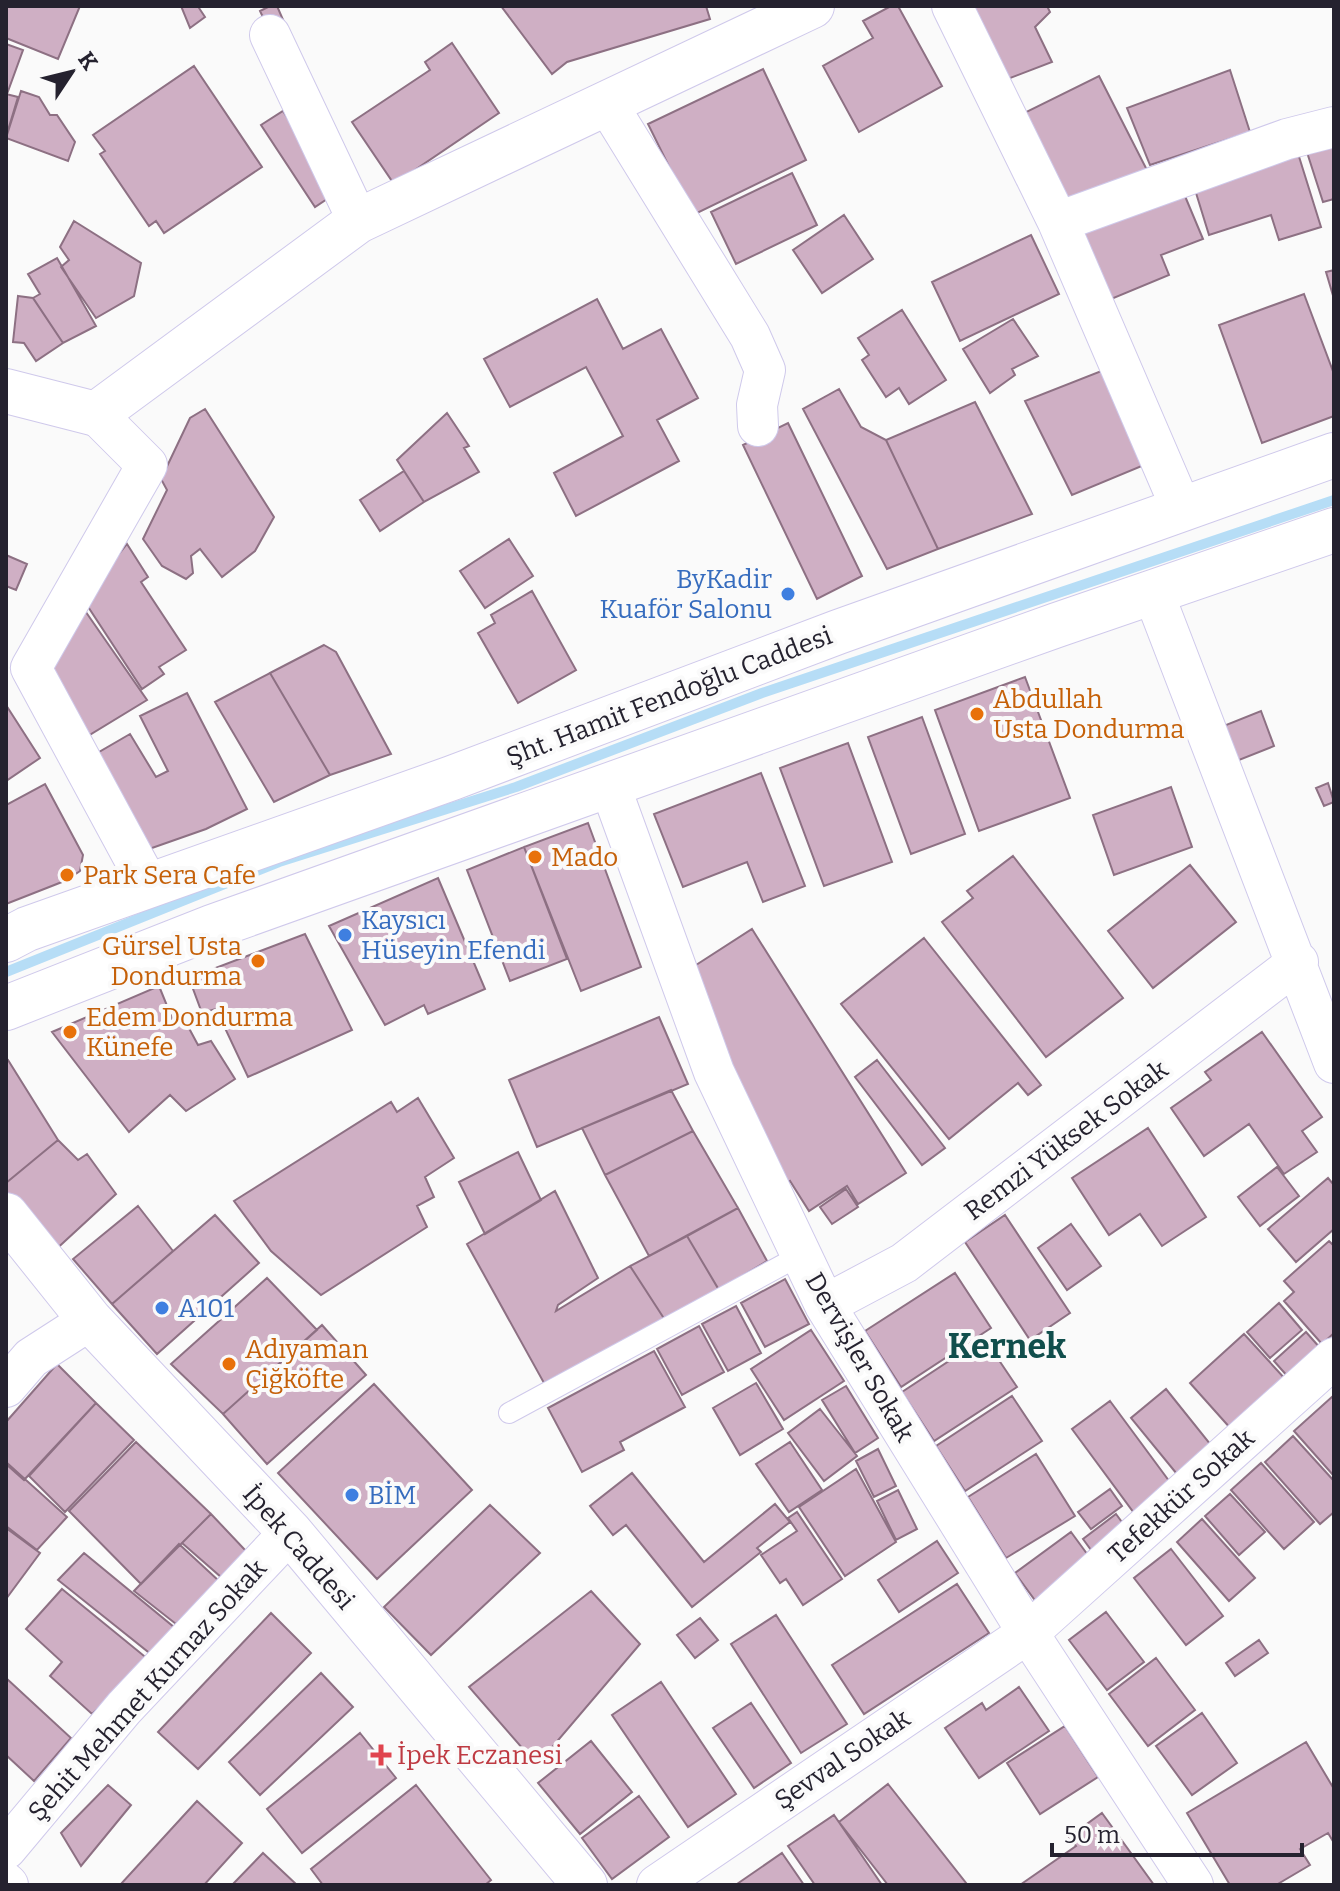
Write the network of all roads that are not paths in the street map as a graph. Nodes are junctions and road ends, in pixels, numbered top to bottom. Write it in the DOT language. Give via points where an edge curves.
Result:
graph roads {
  1 [pos="812,6"];
  2 [pos="952,6"];
  3 [pos="270,35"];
  4 [pos="606,102"];
  5 [pos="1334,127"];
  6 [pos="358,221"];
  7 [pos="1058,222"];
  8 [pos="6,391"];
  9 [pos="96,414"];
  10 [pos="758,426"];
  11 [pos="1334,455"];
  12 [pos="1182,510"];
  13 [pos="1334,530"];
  14 [pos="1153,592"];
  15 [pos="610,786"];
  16 [pos="149,886"];
  17 [pos="6,940"];
  18 [pos="1298,962"];
  19 [pos="6,1008"];
  20 [pos="1334,1063"];
  21 [pos="6,1215"];
  22 [pos="801,1255"];
  23 [pos="825,1305"];
  24 [pos="90,1320"];
  25 [pos="1334,1358"];
  26 [pos="6,1387"];
  27 [pos="509,1413"];
  28 [pos="290,1532"];
  29 [pos="1028,1633"];
  30 [pos="6,1849"];
  31 [pos="585,1885"];
  32 [pos="657,1885"];
  33 [pos="1193,1885"];
  1 -- 4 [label="main road"];
  2 -- 7 [label="street"];
  3 -- 6 [label="street"];
  4 -- 6 [label="main road"];
  4 -- 10 [label="street" via="750,336 765,370"];
  5 -- 7 [label="street"];
  6 -- 9 [label="main road"];
  7 -- 12 [label="street"];
  8 -- 9 [label="main road"];
  9 -- 16 [label="street" via="147,465 31,668"];
  11 -- 12 [label="main road, Şht. Hamit Fendoğlu Caddesi"];
  12 -- 16 [label="main road, Şht. Hamit Fendoğlu Caddesi"];
  13 -- 14 [label="main road"];
  14 -- 15 [label="main road"];
  14 -- 18 [label="street"];
  15 -- 19 [label="main road" via="212,927"];
  15 -- 22 [label="street, Dervişler Sokak" via="714,1072"];
  16 -- 17 [label="main road, Şht. Hamit Fendoğlu Caddesi"];
  18 -- 20 [label="street"];
  18 -- 23 [label="street, Remzi Yüksek Sokak" via="904,1263"];
  21 -- 24 [label="main road, İpek Caddesi"];
  22 -- 23 [label="street, Dervişler Sokak"];
  22 -- 27 [label="lane"];
  23 -- 29 [label="street, Dervişler Sokak"];
  24 -- 26 [label="street" via="31,1358"];
  24 -- 28 [label="main road, İpek Caddesi"];
  25 -- 29 [label="street, Tefekkür Sokak"];
  28 -- 30 [label="street, Şehit Mehmet Kurnaz Sokak" via="124,1708"];
  28 -- 31 [label="main road, İpek Caddesi"];
  29 -- 32 [label="street, Şevval Sokak"];
  29 -- 33 [label="street, Dervişler Sokak"];
}
